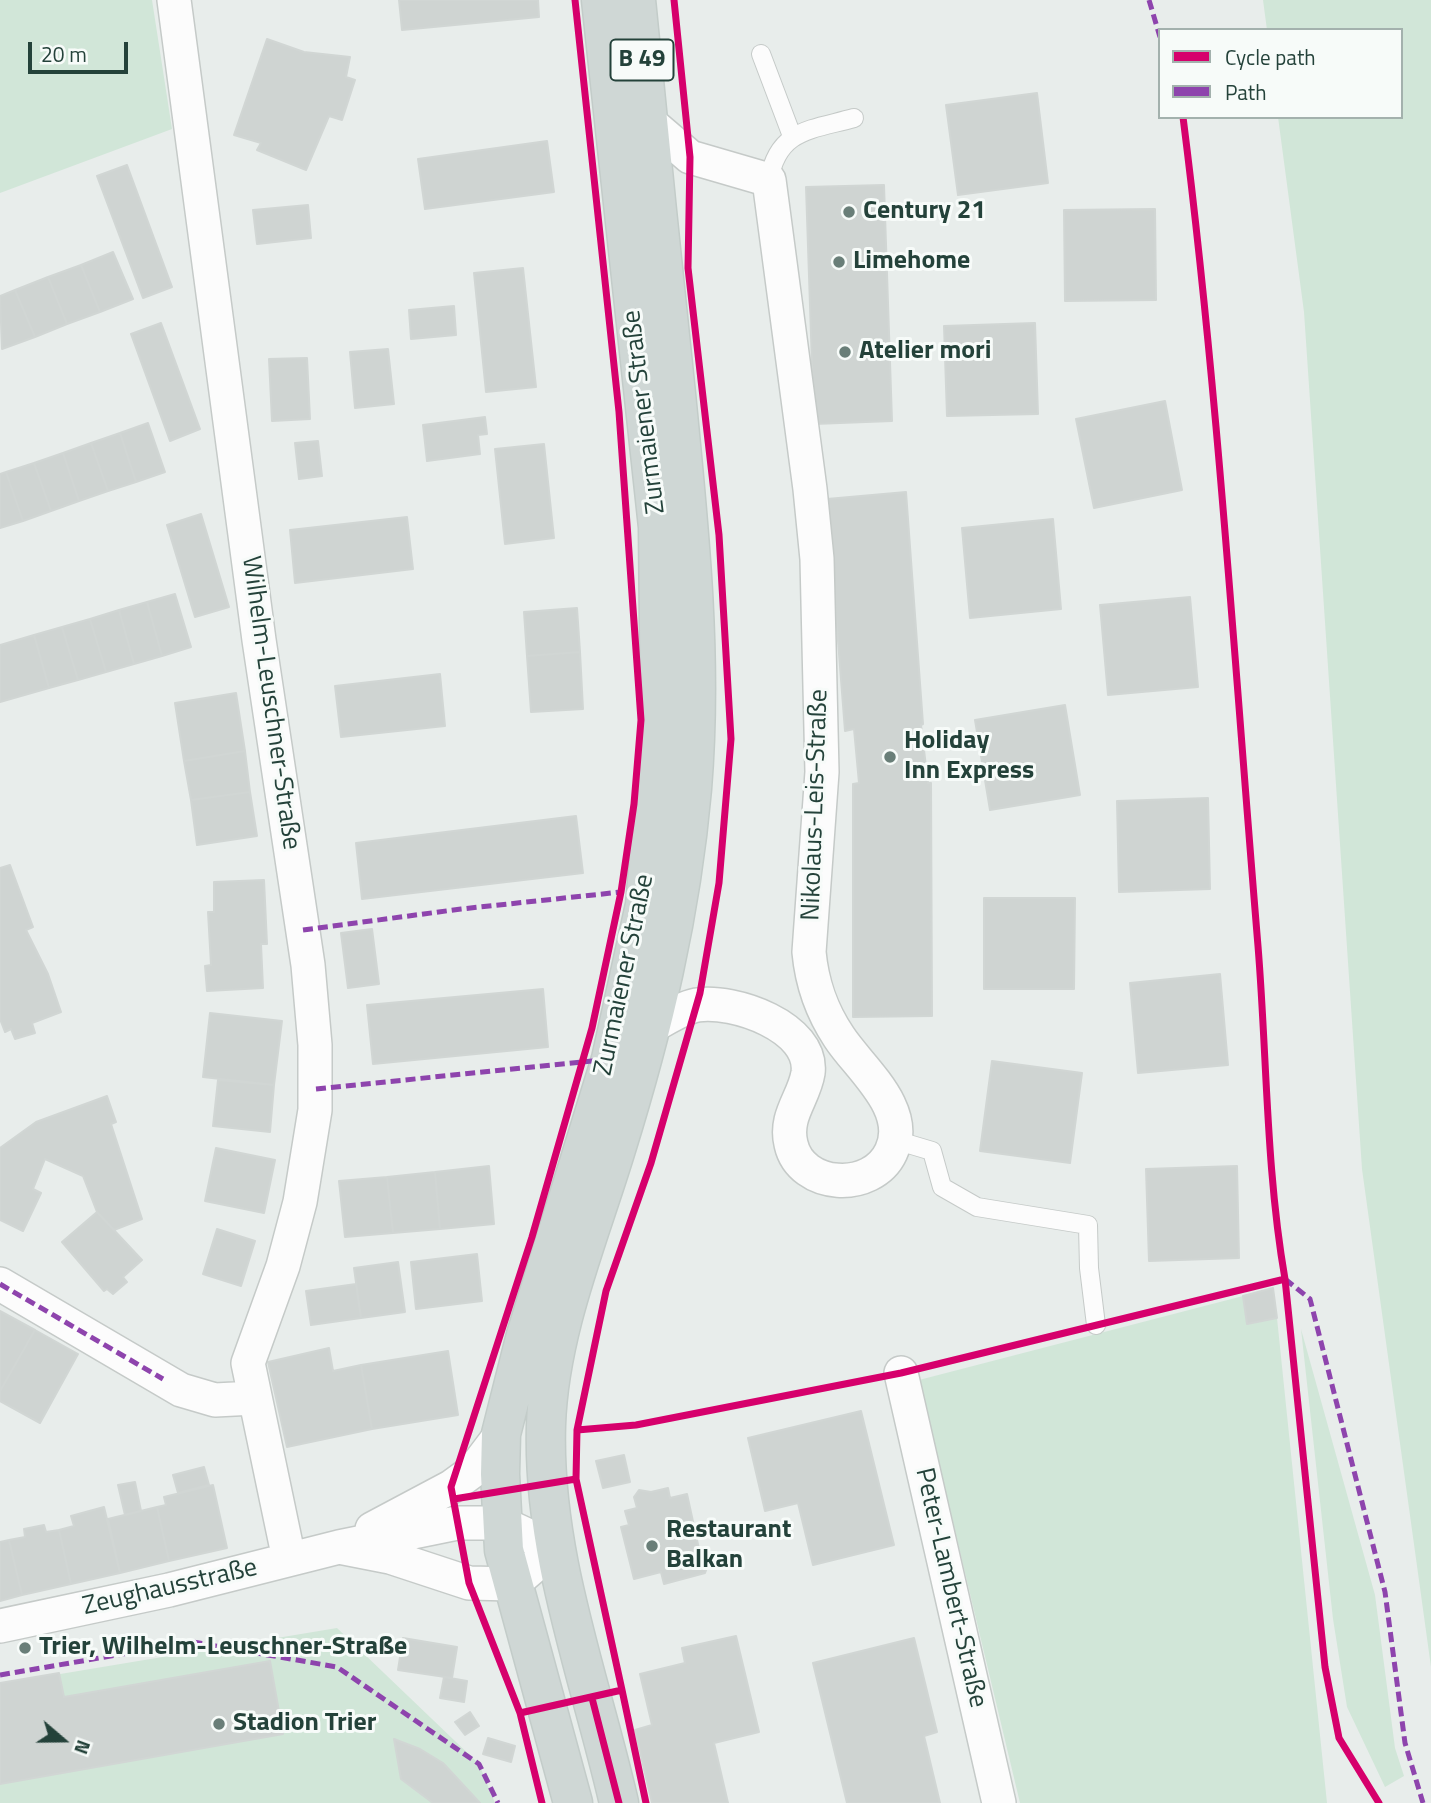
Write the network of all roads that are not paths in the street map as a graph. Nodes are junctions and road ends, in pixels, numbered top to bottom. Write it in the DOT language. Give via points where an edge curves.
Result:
graph roads {
  1 [pos="174,0"];
  2 [pos="601,0"];
  3 [pos="636,0"];
  4 [pos="761,54"];
  5 [pos="854,118"];
  6 [pos="648,121"];
  7 [pos="792,136"];
  8 [pos="769,180"];
  9 [pos="654,1025"];
  10 [pos="895,1140"];
  11 [pos="0,1284"];
  12 [pos="1096,1325"];
  13 [pos="901,1373"];
  14 [pos="254,1398"];
  15 [pos="501,1433"];
  16 [pos="501,1523"];
  17 [pos="339,1547"];
  18 [pos="555,1548"];
  19 [pos="289,1559"];
  20 [pos="513,1584"];
  21 [pos="0,1626"];
  22 [pos="573,1803"];
  23 [pos="619,1803"];
  24 [pos="999,1803"];
  1 -- 14 [label="street, Wilhelm-Leuschner-Straße" via="259,640 307,953 315,1045 315,1110 307,1168 283,1266 249,1354"];
  2 -- 15 [label="main road, Zurmaiener Straße / B 49" via="658,527 660,729 645,905 614,1046"];
  3 -- 6 [label="main road, Zurmaiener Straße / B 49"];
  4 -- 7 [label="lane"];
  5 -- 7 [label="lane"];
  6 -- 8 [label="street" via="690,157"];
  6 -- 9 [label="main road, Zurmaiener Straße / B 49" via="695,629 691,798 675,926"];
  7 -- 8 [label="lane" via="773,159"];
  8 -- 10 [label="street, Nikolaus-Leis-Straße" via="817,559 822,772 811,977 821,1007 839,1037 889,1105"];
  9 -- 10 [label="street" via="696,1005 723,1004 748,1008 785,1031 800,1047 808,1074 790,1118 791,1145 815,1172 849,1182 866,1178 885,1161"];
  9 -- 18 [label="main road, Zurmaiener Straße / B 49" via="561,1327 550,1380 546,1482"];
  10 -- 12 [label="lane" via="932,1151 942,1186 977,1207 1088,1225"];
  11 -- 14 [label="street" via="181,1390 215,1400"];
  13 -- 24 [label="street, Peter-Lambert-Straße"];
  14 -- 19 [label="street, Wilhelm-Leuschner-Straße"];
  15 -- 16 [label="main road, Zurmaiener Straße / B 49"];
  15 -- 17 [label="street, Zeughausstraße" via="473,1471 451,1487"];
  16 -- 17 [label="street, Zeughausstraße" via="457,1523"];
  16 -- 18 [label="street, Zeughausstraße"];
  16 -- 20 [label="main road, Zurmaiener Straße / B 49"];
  17 -- 19 [label="street, Zeughausstraße"];
  17 -- 20 [label="street, Zeughausstraße" via="390,1557 469,1583"];
  18 -- 20 [label="street"];
  18 -- 23 [label="main road, Zurmaiener Straße / B 49"];
  19 -- 21 [label="street, Zeughausstraße"];
  20 -- 22 [label="main road, Zurmaiener Straße / B 49"];
}
